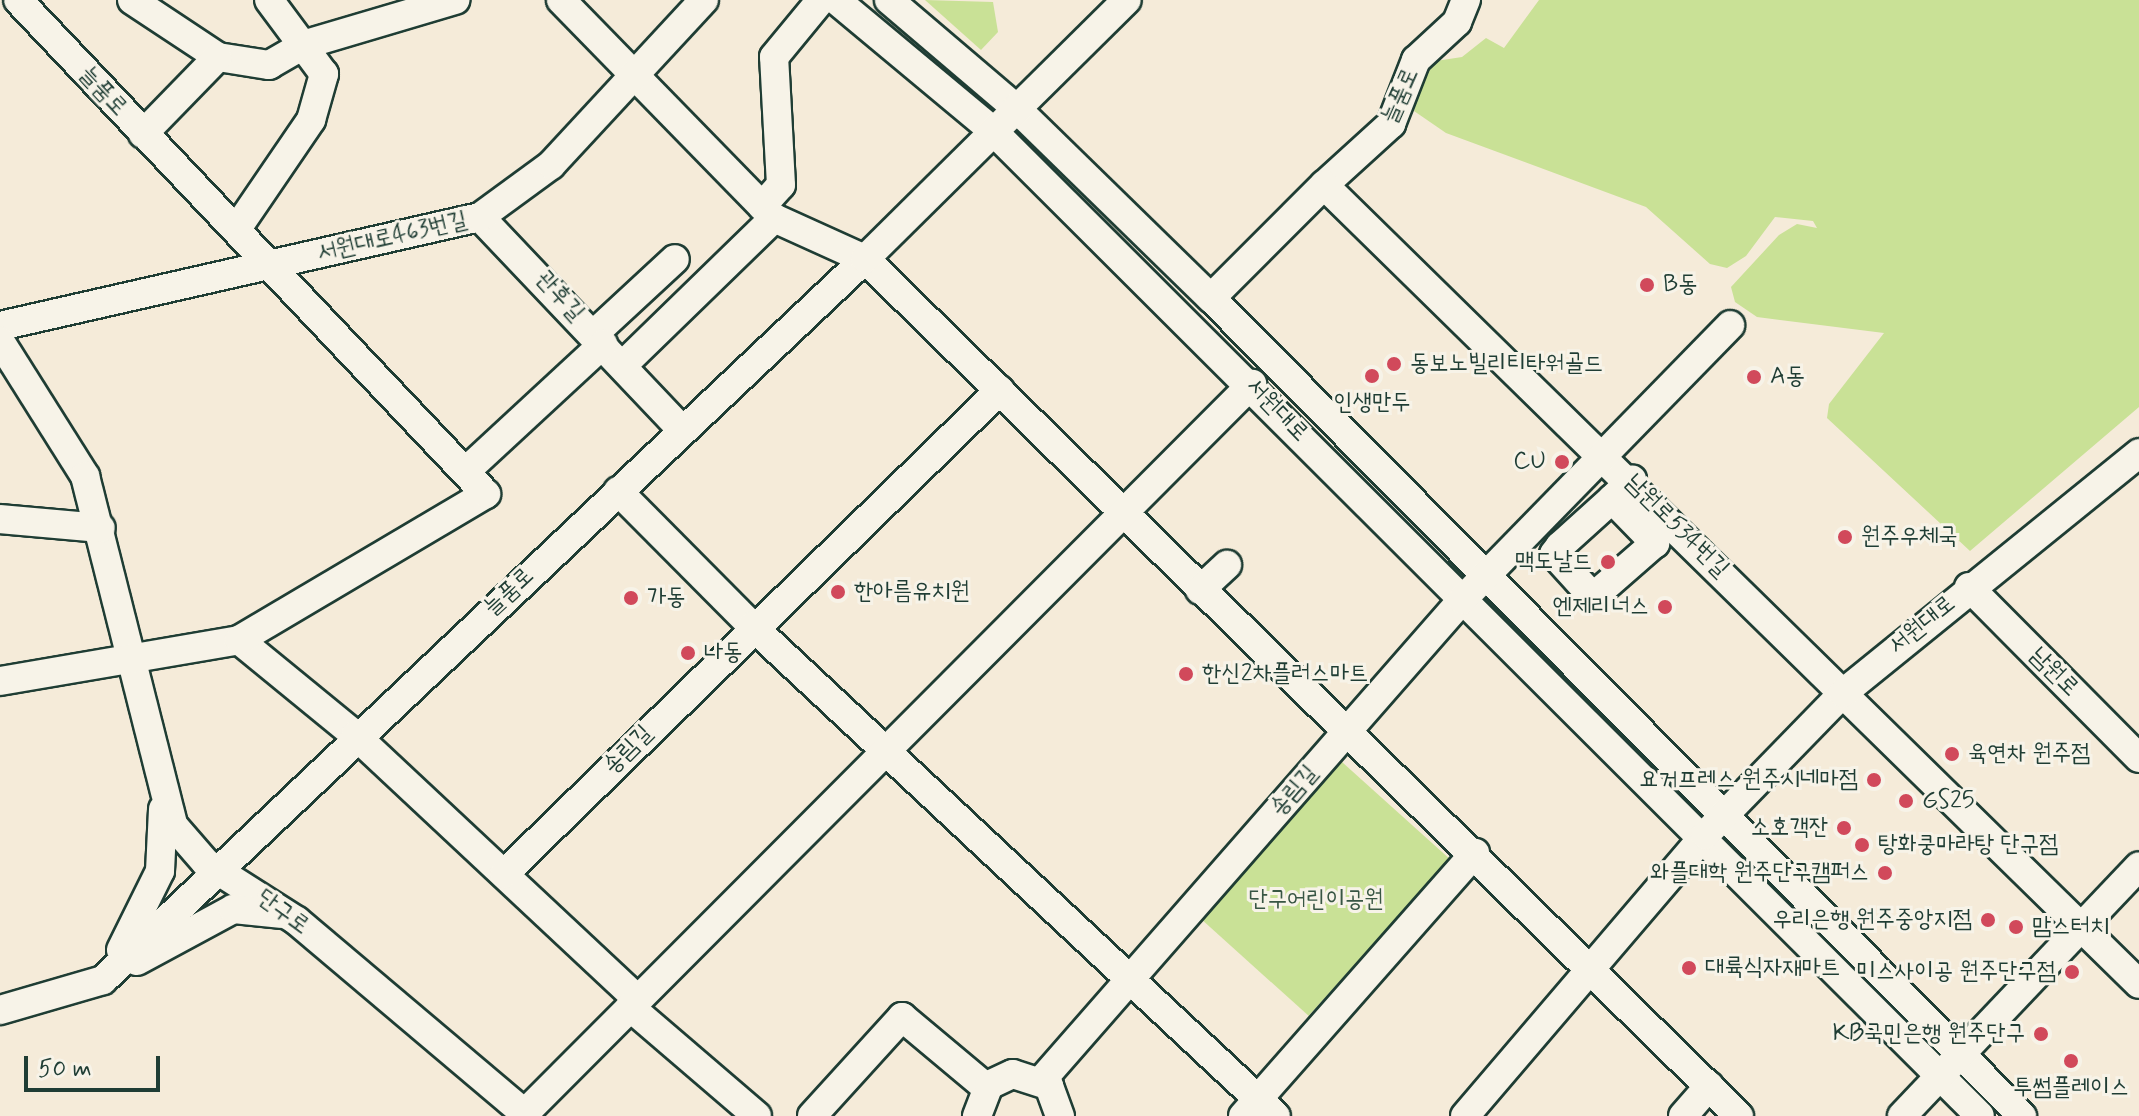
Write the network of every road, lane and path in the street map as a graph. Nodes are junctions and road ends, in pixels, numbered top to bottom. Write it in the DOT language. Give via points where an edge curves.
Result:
graph roads {
  1 [pos="18,0"];
  2 [pos="132,0"];
  3 [pos="455,0"];
  4 [pos="561,0"];
  5 [pos="704,0"];
  6 [pos="821,0"];
  7 [pos="836,0"];
  8 [pos="889,0"];
  9 [pos="1127,0"];
  10 [pos="1466,0"];
  11 [pos="275,2"];
  12 [pos="303,45"];
  13 [pos="218,57"];
  14 [pos="632,70"];
  15 [pos="1016,108"];
  16 [pos="993,131"];
  17 [pos="143,134"];
  18 [pos="1324,185"];
  19 [pos="768,212"];
  20 [pos="480,217"];
  21 [pos="242,232"];
  22 [pos="675,259"];
  23 [pos="865,259"];
  24 [pos="269,264"];
  25 [pos="206,279"];
  26 [pos="1211,298"];
  27 [pos="1730,325"];
  28 [pos="0,326"];
  29 [pos="598,339"];
  30 [pos="0,341"];
  31 [pos="623,365"];
  32 [pos="1252,384"];
  33 [pos="1000,390"];
  34 [pos="681,429"];
  35 [pos="2139,453"];
  36 [pos="1608,456"];
  37 [pos="466,471"];
  38 [pos="1622,490"];
  39 [pos="618,491"];
  40 [pos="1123,514"];
  41 [pos="0,519"];
  42 [pos="101,528"];
  43 [pos="1227,565"];
  44 [pos="1482,579"];
  45 [pos="1969,587"];
  46 [pos="1200,590"];
  47 [pos="1462,600"];
  48 [pos="752,626"];
  49 [pos="239,640"];
  50 [pos="132,653"];
  51 [pos="0,681"];
  52 [pos="1843,693"];
  53 [pos="1345,733"];
  54 [pos="355,735"];
  55 [pos="884,750"];
  56 [pos="2139,758"];
  57 [pos="162,797"];
  58 [pos="1714,826"];
  59 [pos="1475,853"];
  60 [pos="2139,866"];
  61 [pos="218,869"];
  62 [pos="504,874"];
  63 [pos="297,921"];
  64 [pos="2082,927"];
  65 [pos="1590,968"];
  66 [pos="103,980"];
  67 [pos="1126,982"];
  68 [pos="2139,984"];
  69 [pos="634,1003"];
  70 [pos="0,1010"];
  71 [pos="1957,1050"];
  72 [pos="1936,1073"];
  73 [pos="1041,1081"];
  74 [pos="1709,1086"];
  75 [pos="987,1088"];
  76 [pos="1259,1111"];
  77 [pos="527,1115"];
  78 [pos="757,1116"];
  79 [pos="812,1116"];
  80 [pos="977,1116"];
  81 [pos="1060,1116"];
  82 [pos="1465,1116"];
  83 [pos="1683,1116"];
  84 [pos="1739,1116"];
  85 [pos="1902,1116"];
  86 [pos="1980,1116"];
  87 [pos="2022,1116"];
  1 -- 17 [label="street, 늘품로"];
  2 -- 13 [label="street"];
  3 -- 12 [label="street"];
  4 -- 14 [label="street"];
  5 -- 14 [label="street, 서원대로463번길"];
  6 -- 19 [label="street" via="774,57 781,185"];
  7 -- 16 [label="street, 서원대로"];
  8 -- 15 [label="street, 서원대로"];
  9 -- 15 [label="street"];
  10 -- 18 [label="street, 늘품로" via="1457,22 1416,60 1391,124"];
  11 -- 12 [label="street"];
  12 -- 13 [label="street" via="269,65"];
  12 -- 21 [label="street" via="324,74 311,120"];
  13 -- 17 [label="street"];
  14 -- 19 [label="street"];
  14 -- 20 [label="street, 서원대로463번길" via="551,165"];
  15 -- 16 [label="street, 늘품로"];
  15 -- 26 [label="street, 서원대로"];
  16 -- 23 [label="street, 늘품로"];
  16 -- 32 [label="street, 서원대로"];
  17 -- 21 [label="street, 늘품로"];
  18 -- 26 [label="street"];
  18 -- 36 [label="street, 남원로534번길"];
  19 -- 23 [label="street"];
  19 -- 31 [label="street"];
  20 -- 24 [label="street, 서원대로463번길"];
  20 -- 29 [label="street, 관후길"];
  21 -- 24 [label="street, 늘품로"];
  21 -- 25 [label="street"];
  22 -- 29 [label="street, 관후길"];
  23 -- 33 [label="street"];
  23 -- 34 [label="street, 늘품로"];
  24 -- 25 [label="street, 서원대로463번길"];
  24 -- 37 [label="street, 늘품로"];
  25 -- 28 [label="street, 서원대로463번길"];
  26 -- 44 [label="street, 서원대로"];
  27 -- 36 [label="street, 송림길"];
  29 -- 31 [label="street, 관후길"];
  29 -- 37 [label="street"];
  30 -- 42 [label="street, 단구로" via="85,476"];
  31 -- 34 [label="street, 관후길"];
  32 -- 40 [label="street"];
  32 -- 47 [label="street, 서원대로"];
  33 -- 40 [label="street"];
  33 -- 48 [label="street, 송림길"];
  34 -- 39 [label="street, 늘품로"];
  35 -- 45 [label="street, 서원대로"];
  36 -- 38 [label="street, 남원로534번길"];
  36 -- 44 [label="street, 송림길"];
  37 -- 49 [label="street, 늘품로" via="486,494"];
  38 -- 38 [label="street" via="1554,554 1596,597 1653,548 1653,538"];
  38 -- 52 [label="street, 남원로534번길"];
  39 -- 48 [label="street"];
  39 -- 54 [label="street, 늘품로"];
  40 -- 46 [label="street"];
  40 -- 55 [label="street"];
  41 -- 42 [label="street"];
  42 -- 50 [label="street, 단구로"];
  43 -- 46 [label="street"];
  44 -- 47 [label="street, 송림길"];
  44 -- 58 [label="street, 서원대로"];
  45 -- 52 [label="street, 서원대로"];
  45 -- 56 [label="street, 남원로"];
  46 -- 53 [label="street"];
  47 -- 53 [label="street, 송림길"];
  47 -- 58 [label="street, 서원대로"];
  48 -- 55 [label="street"];
  48 -- 62 [label="street, 송림길"];
  49 -- 50 [label="street"];
  49 -- 54 [label="street"];
  50 -- 51 [label="street"];
  50 -- 57 [label="street, 단구로"];
  52 -- 58 [label="street, 서원대로"];
  52 -- 64 [label="street, 남원로534번길"];
  53 -- 59 [label="street"];
  53 -- 67 [label="street, 송림길"];
  54 -- 61 [label="street, 늘품로"];
  54 -- 62 [label="street"];
  55 -- 67 [label="street"];
  55 -- 69 [label="street"];
  57 -- 61 [label="street, 단구로" via="191,849"];
  57 -- 66 [label="street" via="160,871"];
  58 -- 65 [label="street, 서원대로"];
  58 -- 71 [label="street, 서원대로"];
  58 -- 72 [label="street, 서원대로"];
  59 -- 65 [label="street"];
  59 -- 76 [label="street"];
  60 -- 64 [label="street"];
  61 -- 63 [label="street, 단구로"];
  61 -- 66 [label="street, 늘품로"];
  62 -- 69 [label="street"];
  63 -- 66 [label="street" via="233,909"];
  63 -- 77 [label="street, 단구로"];
  64 -- 68 [label="street, 남원로534번길"];
  64 -- 71 [label="street"];
  65 -- 74 [label="street"];
  65 -- 82 [label="street"];
  66 -- 70 [label="street, 늘품로"];
  67 -- 73 [label="street, 송림길"];
  67 -- 76 [label="street"];
  69 -- 77 [label="street"];
  69 -- 78 [label="street"];
  71 -- 72 [label="street"];
  71 -- 87 [label="street, 서원대로"];
  72 -- 85 [label="street"];
  72 -- 86 [label="street, 서원대로"];
  73 -- 75 [label="street" via="1013,1074"];
  73 -- 81 [label="street"];
  74 -- 83 [label="street"];
  74 -- 84 [label="street"];
  75 -- 79 [label="street" via="902,1017"];
  75 -- 80 [label="street"];
}
